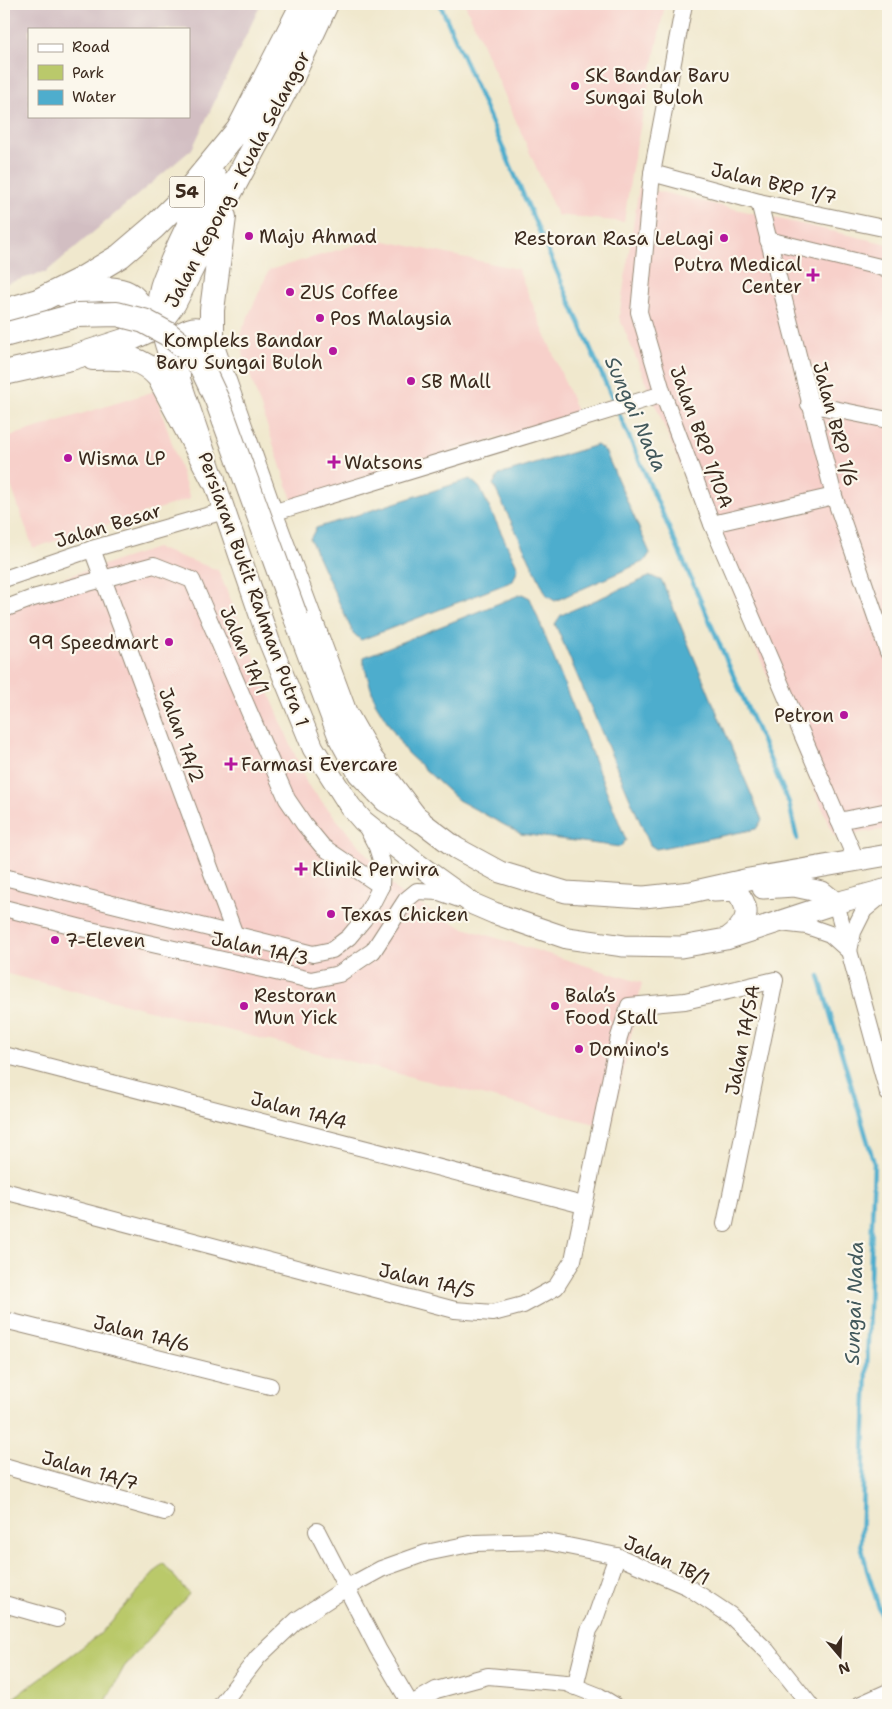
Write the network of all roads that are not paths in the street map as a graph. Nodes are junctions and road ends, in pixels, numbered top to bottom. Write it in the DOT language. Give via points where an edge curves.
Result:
graph roads {
  1 [pos="303,4"];
  2 [pos="326,4"];
  3 [pos="684,4"];
  4 [pos="240,129"];
  5 [pos="652,173"];
  6 [pos="226,200"];
  7 [pos="759,202"];
  8 [pos="888,229"];
  9 [pos="768,240"];
  10 [pos="888,268"];
  11 [pos="38,301"];
  12 [pos="4,311"];
  13 [pos="162,319"];
  14 [pos="4,335"];
  15 [pos="130,339"];
  16 [pos="212,342"];
  17 [pos="71,358"];
  18 [pos="4,373"];
  19 [pos="178,375"];
  20 [pos="664,394"];
  21 [pos="809,404"];
  22 [pos="888,420"];
  23 [pos="213,480"];
  24 [pos="834,496"];
  25 [pos="224,511"];
  26 [pos="272,514"];
  27 [pos="712,524"];
  28 [pos="92,550"];
  29 [pos="4,579"];
  30 [pos="102,579"];
  31 [pos="4,609"];
  32 [pos="888,652"];
  33 [pos="888,811"];
  34 [pos="419,820"];
  35 [pos="363,821"];
  36 [pos="839,821"];
  37 [pos="888,855"];
  38 [pos="856,860"];
  39 [pos="4,877"];
  40 [pos="381,886"];
  41 [pos="888,889"];
  42 [pos="735,890"];
  43 [pos="691,892"];
  44 [pos="836,903"];
  45 [pos="473,904"];
  46 [pos="4,908"];
  47 [pos="364,919"];
  48 [pos="776,922"];
  49 [pos="386,932"];
  50 [pos="235,935"];
  51 [pos="726,939"];
  52 [pos="849,952"];
  53 [pos="629,1006"];
  54 [pos="4,1055"];
  55 [pos="888,1093"];
  56 [pos="4,1190"];
  57 [pos="583,1205"];
  58 [pos="725,1224"];
  59 [pos="4,1320"];
  60 [pos="270,1386"];
  61 [pos="4,1466"];
  62 [pos="165,1512"];
  63 [pos="317,1531"];
  64 [pos="617,1556"];
  65 [pos="346,1588"];
  66 [pos="4,1604"];
  67 [pos="57,1619"];
  68 [pos="575,1687"];
  69 [pos="888,1692"];
  70 [pos="221,1705"];
  71 [pos="410,1705"];
  72 [pos="614,1705"];
  73 [pos="810,1705"];
  74 [pos="859,1705"];
  1 -- 4 [label="highway, Jalan Kepong - Kuala Selangor / 54"];
  2 -- 6 [label="highway, Jalan Kepong - Kuala Selangor / 54" via="292,77"];
  3 -- 5 [label="street, Jalan BRP 1/10A"];
  4 -- 11 [label="highway, Jalan Kepong - Kuala Selangor / 54" via="179,202 120,256"];
  4 -- 13 [label="highway" via="182,237 161,290"];
  5 -- 7 [label="street, Jalan BRP 1/7"];
  5 -- 20 [label="street, Jalan BRP 1/10A" via="639,312"];
  6 -- 13 [label="highway, Jalan Kepong - Kuala Selangor / 54" via="174,303"];
  6 -- 16 [label="highway" via="212,310"];
  7 -- 8 [label="street, Jalan BRP 1/7"];
  7 -- 9 [label="street, Jalan BRP 1/6"];
  9 -- 10 [label="street"];
  9 -- 21 [label="street, Jalan BRP 1/6"];
  11 -- 12 [label="highway, Jalan Kepong - Kuala Selangor / 54"];
  11 -- 15 [label="highway" via="83,291 124,292 135,298 141,309 140,320"];
  13 -- 15 [label="highway, Jalan Kepong - Kuala Selangor / 54"];
  13 -- 19 [label="highway"];
  14 -- 34 [label="highway, bridge" via="77,315 117,314 168,334 189,351 202,368 217,400 341,738 360,773 386,800"];
  15 -- 17 [label="highway, 54"];
  16 -- 19 [label="main road, Persiaran Bukit Rahman Putra 1" via="203,330 195,327 180,334 175,351"];
  16 -- 26 [label="main road"];
  17 -- 18 [label="highway, 54"];
  17 -- 23 [label="highway" via="126,358 139,360 150,367 159,376"];
  19 -- 23 [label="main road, Persiaran Bukit Rahman Putra 1"];
  20 -- 26 [label="street"];
  20 -- 27 [label="street, Jalan BRP 1/10A"];
  21 -- 22 [label="street"];
  21 -- 24 [label="street, Jalan BRP 1/6"];
  23 -- 25 [label="main road, Persiaran Bukit Rahman Putra 1"];
  24 -- 27 [label="street"];
  24 -- 32 [label="street, Jalan BRP 1/6"];
  25 -- 28 [label="street, Jalan Besar"];
  25 -- 35 [label="main road, Persiaran Bukit Rahman Putra 1" via="269,641 313,748"];
  26 -- 34 [label="main road" via="346,712 372,758"];
  27 -- 36 [label="street, Jalan BRP 1/10A"];
  28 -- 29 [label="street, Jalan Besar"];
  28 -- 30 [label="street, Jalan 1A/2"];
  30 -- 31 [label="street, Jalan 1A/1"];
  30 -- 40 [label="street, Jalan 1A/1" via="154,565 192,580 287,798 323,847"];
  30 -- 50 [label="street, Jalan 1A/2"];
  33 -- 36 [label="street"];
  34 -- 43 [label="main road" via="456,848 500,872 566,892 644,897"];
  35 -- 40 [label="street, Jalan 1A/3" via="382,863"];
  35 -- 45 [label="main road, Persiaran Bukit Rahman Putra 1"];
  36 -- 38 [label="street, Jalan BRP 1/10A"];
  37 -- 38 [label="main road"];
  38 -- 43 [label="main road"];
  39 -- 50 [label="street, Jalan 1A/3"];
  40 -- 47 [label="street, Jalan 1A/3"];
  41 -- 44 [label="main road, Persiaran Bukit Rahman Putra 1"];
  41 -- 52 [label="street" via="864,910 853,932"];
  42 -- 43 [label="main road"];
  42 -- 44 [label="main road" via="794,886 822,892"];
  42 -- 51 [label="main road" via="744,903 745,920"];
  44 -- 48 [label="main road, Persiaran Bukit Rahman Putra 1"];
  44 -- 52 [label="street"];
  45 -- 49 [label="street, Jalan 1A/3" via="439,892 417,891 406,900"];
  45 -- 51 [label="main road, Persiaran Bukit Rahman Putra 1" via="567,938 624,946 681,947"];
  46 -- 49 [label="street, Jalan 1A/3" via="311,980 339,974 358,963 373,951"];
  47 -- 49 [label="street"];
  47 -- 50 [label="street, Jalan 1A/3" via="332,950 312,954"];
  48 -- 51 [label="main road, Persiaran Bukit Rahman Putra 1"];
  48 -- 52 [label="street" via="806,926 830,934"];
  52 -- 55 [label="street"];
  53 -- 57 [label="street, Jalan 1A/5"];
  53 -- 58 [label="street, Jalan 1A/5A" via="685,1000 775,980"];
  54 -- 57 [label="street, Jalan 1A/4"];
  56 -- 57 [label="street, Jalan 1A/5" via="455,1310 493,1313 523,1305 556,1287 573,1260"];
  59 -- 60 [label="street, Jalan 1A/6"];
  61 -- 62 [label="street, Jalan 1A/7"];
  63 -- 65 [label="street"];
  64 -- 65 [label="street, Jalan 1B/1" via="543,1542 475,1543 426,1553 381,1569"];
  64 -- 68 [label="street" via="589,1630"];
  64 -- 73 [label="street, Jalan 1B/1" via="688,1587 730,1615 767,1651"];
  65 -- 70 [label="street, Jalan 1B/1" via="297,1620 258,1657"];
  65 -- 71 [label="street"];
  66 -- 67 [label="street"];
  68 -- 71 [label="street" via="566,1683 488,1676 436,1690"];
  68 -- 72 [label="street"];
  69 -- 74 [label="street"];
}
